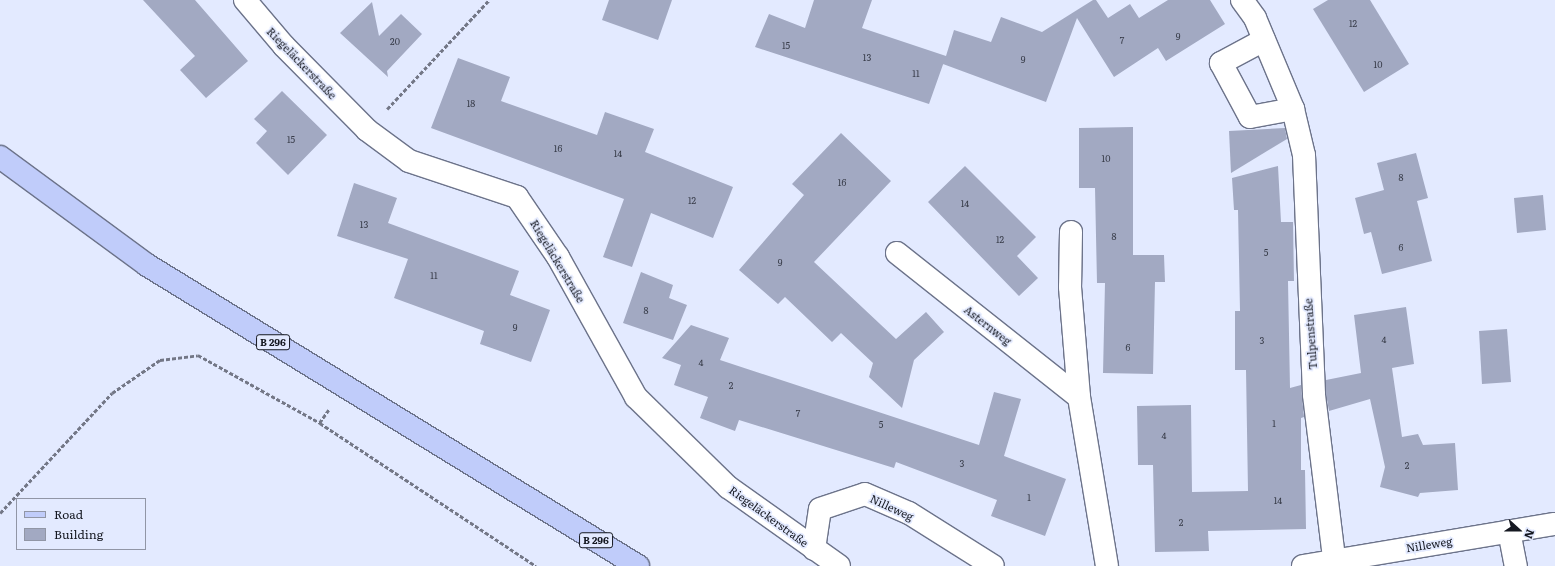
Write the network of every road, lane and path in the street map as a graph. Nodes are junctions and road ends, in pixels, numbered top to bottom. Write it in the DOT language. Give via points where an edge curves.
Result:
graph roads {
  1 [pos="244,0"];
  2 [pos="489,0"];
  3 [pos="1242,0"];
  4 [pos="1264,40"];
  5 [pos="1293,108"];
  6 [pos="367,130"];
  7 [pos="0,157"];
  8 [pos="1071,232"];
  9 [pos="897,253"];
  10 [pos="344,386"];
  11 [pos="1080,397"];
  12 [pos="320,423"];
  13 [pos="0,513"];
  14 [pos="1555,524"];
  15 [pos="1509,531"];
  16 [pos="814,549"];
  17 [pos="1334,559"];
  18 [pos="536,566"];
  19 [pos="638,566"];
  20 [pos="839,566"];
  21 [pos="993,566"];
  22 [pos="1107,566"];
  23 [pos="1303,566"];
  24 [pos="1516,566"];
  1 -- 6 [label="street, Riegeläckerstraße" via="284,46"];
  2 -- 6 [label="path"];
  3 -- 4 [label="street, Tulpenstraße"];
  4 -- 5 [label="street, Tulpenstraße"];
  4 -- 5 [label="street" via="1221,63 1250,117"];
  5 -- 17 [label="street, Tulpenstraße" via="1304,155 1314,395"];
  6 -- 16 [label="street, Riegeläckerstraße" via="409,161 518,197 558,257 636,397 728,487"];
  7 -- 10 [label="main road, B 296" via="148,265"];
  8 -- 11 [label="street" via="1070,287"];
  9 -- 11 [label="street, Asternweg"];
  10 -- 12 [label="path"];
  10 -- 19 [label="main road, B 296"];
  11 -- 22 [label="street"];
  12 -- 13 [label="path" via="198,355 160,360 112,393"];
  12 -- 18 [label="path"];
  14 -- 15 [label="street, Nilleweg"];
  15 -- 17 [label="street, Nilleweg"];
  15 -- 24 [label="street"];
  16 -- 20 [label="street, Riegeläckerstraße"];
  16 -- 21 [label="street, Nilleweg" via="820,509 865,494 909,513"];
  17 -- 23 [label="street, Nilleweg"];
}
